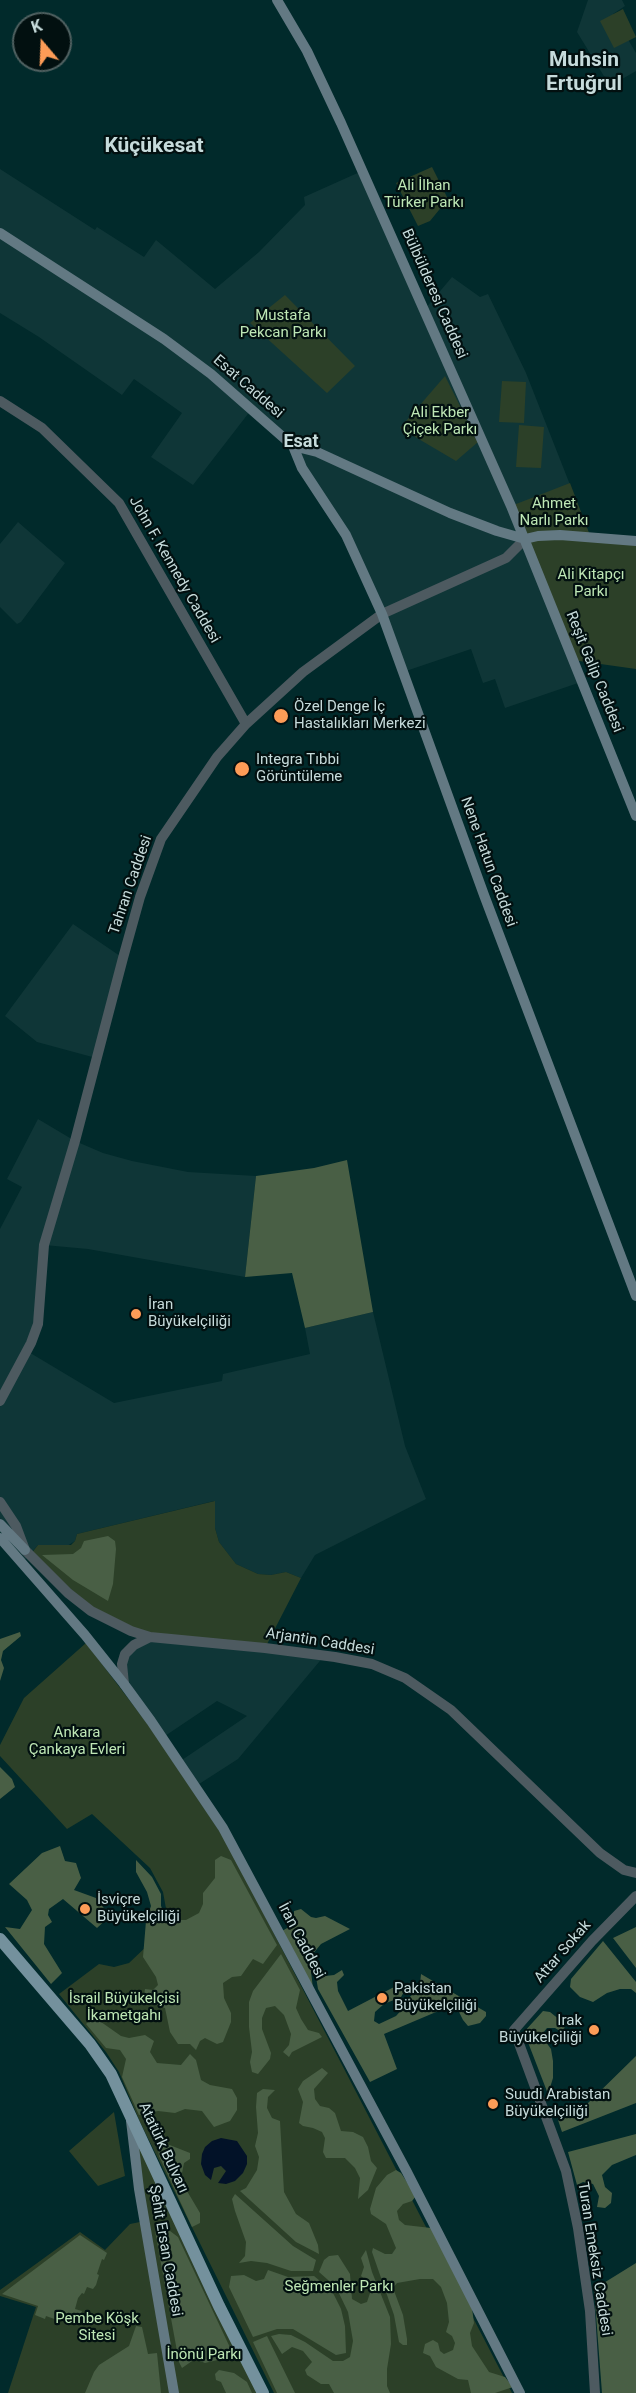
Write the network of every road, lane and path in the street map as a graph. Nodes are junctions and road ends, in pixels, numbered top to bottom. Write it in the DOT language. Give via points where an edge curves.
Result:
graph roads {
  1 [pos="277,0"];
  2 [pos="0,233"];
  3 [pos="0,401"];
  4 [pos="293,446"];
  5 [pos="525,539"];
  6 [pos="636,541"];
  7 [pos="382,614"];
  8 [pos="246,724"];
  9 [pos="636,816"];
  10 [pos="636,1296"];
  11 [pos="0,1401"];
  12 [pos="0,1502"];
  13 [pos="0,1524"];
  14 [pos="0,1538"];
  15 [pos="25,1550"];
  16 [pos="150,1637"];
  17 [pos="124,1684"];
  18 [pos="636,1873"];
  19 [pos="636,1896"];
  20 [pos="0,1939"];
  21 [pos="514,2030"];
  22 [pos="130,2113"];
  23 [pos="174,2393"];
  24 [pos="263,2393"];
  25 [pos="520,2393"];
  26 [pos="595,2393"];
  1 -- 5 [label="main road, Bülbülderesi Caddesi" via="307,51 341,123"];
  2 -- 4 [label="main road, Esat Caddesi" via="171,344"];
  3 -- 8 [label="street, John F. Kennedy Caddesi" via="42,428 119,503"];
  4 -- 5 [label="main road, Esat Caddesi" via="317,452 450,513"];
  4 -- 7 [label="main road, Nene Hatun Caddesi" via="302,468 346,535"];
  5 -- 6 [label="main road, Esat Caddesi" via="560,535"];
  5 -- 7 [label="street, Tahran Caddesi" via="506,558"];
  5 -- 9 [label="main road, Reşit Galip Caddesi"];
  7 -- 8 [label="street, Tahran Caddesi" via="303,672"];
  7 -- 10 [label="main road, Nene Hatun Caddesi"];
  8 -- 11 [label="street, Tahran Caddesi" via="199,781 161,839 140,897 44,1245 38,1324"];
  12 -- 15 [label="street" via="16,1526"];
  13 -- 15 [label="main road"];
  14 -- 17 [label="main road, İran Caddesi"];
  15 -- 16 [label="street, Arjantin Caddesi" via="91,1611"];
  16 -- 17 [label="street" via="125,1654"];
  16 -- 18 [label="street, Arjantin Caddesi" via="353,1661 405,1677 451,1710 600,1853 624,1870"];
  17 -- 25 [label="main road, İran Caddesi" via="230,1840"];
  19 -- 21 [label="street, Attar Sokak"];
  20 -- 22 [label="main road, Atatürk Bulvarı" via="101,2057"];
  21 -- 26 [label="street, Turan Emeksiz Caddesi" via="566,2171 590,2311"];
  22 -- 23 [label="main road, Şehit Ersan Caddesi"];
  22 -- 24 [label="main road, Atatürk Bulvarı"];
}
